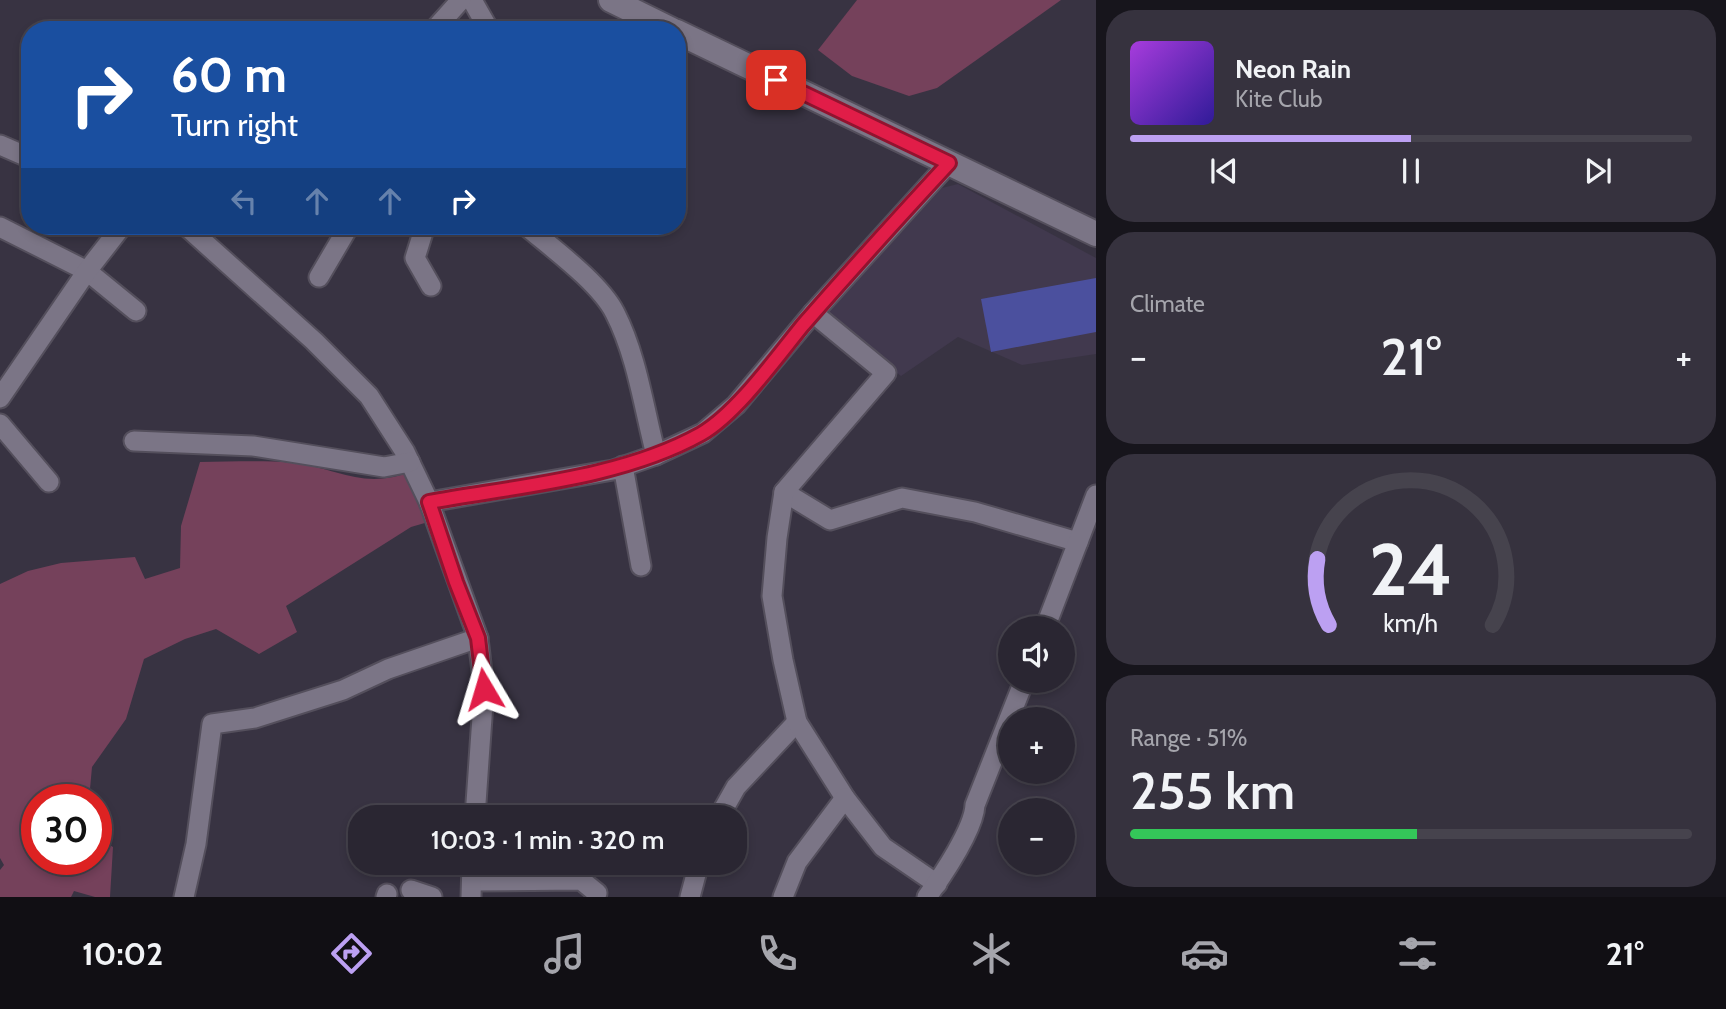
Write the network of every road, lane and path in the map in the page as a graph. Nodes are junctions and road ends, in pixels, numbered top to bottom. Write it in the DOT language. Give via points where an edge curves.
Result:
graph roads {
  1 [pos="461,0"];
  2 [pos="472,0"];
  3 [pos="611,0"];
  4 [pos="442,21"];
  5 [pos="484,21"];
  6 [pos="654,21"];
  7 [pos="686,36"];
  8 [pos="0,145"];
  9 [pos="21,154"];
  10 [pos="949,163"];
  11 [pos="0,227"];
  12 [pos="1096,234"];
  13 [pos="115,235"];
  14 [pos="196,235"];
  15 [pos="344,235"];
  16 [pos="422,235"];
  17 [pos="536,235"];
  18 [pos="87,271"];
  19 [pos="319,277"];
  20 [pos="431,286"];
  21 [pos="136,312"];
  22 [pos="813,313"];
  23 [pos="0,398"];
  24 [pos="0,424"];
  25 [pos="135,441"];
  26 [pos="656,455"];
  27 [pos="410,462"];
  28 [pos="623,466"];
  29 [pos="49,482"];
  30 [pos="784,492"];
  31 [pos="1096,495"];
  32 [pos="429,502"];
  33 [pos="1078,542"];
  34 [pos="641,566"];
  35 [pos="1050,616"];
  36 [pos="478,638"];
  37 [pos="1019,693"];
  38 [pos="797,723"];
  39 [pos="845,798"];
  40 [pos="476,805"];
  41 [pos="726,805"];
  42 [pos="696,875"];
  43 [pos="472,880"];
  44 [pos="411,890"];
  45 [pos="932,890"];
  46 [pos="597,893"];
  47 [pos="184,897"];
  48 [pos="432,897"];
  49 [pos="690,897"];
  50 [pos="783,897"];
  1 -- 4 [label="street"];
  2 -- 5 [label="street"];
  3 -- 6 [label="street"];
  7 -- 10 [label="street"];
  8 -- 9 [label="street"];
  10 -- 12 [label="street"];
  10 -- 22 [label="street"];
  11 -- 18 [label="street"];
  13 -- 18 [label="street"];
  14 -- 27 [label="street" via="369,396"];
  15 -- 19 [label="street"];
  16 -- 20 [label="street" via="415,258"];
  17 -- 26 [label="street" via="591,284 614,312 629,349"];
  18 -- 21 [label="street"];
  18 -- 23 [label="street"];
  22 -- 26 [label="street" via="736,405 703,433"];
  22 -- 30 [label="street" via="886,373"];
  24 -- 29 [label="street"];
  25 -- 27 [label="street" via="253,446 384,467"];
  26 -- 28 [label="street"];
  27 -- 32 [label="street"];
  28 -- 32 [label="street"];
  28 -- 34 [label="street"];
  30 -- 33 [label="street" via="830,520 902,498 975,512"];
  30 -- 38 [label="street" via="772,596"];
  31 -- 33 [label="street"];
  32 -- 36 [label="street"];
  33 -- 35 [label="street"];
  36 -- 40 [label="street" via="484,689"];
  36 -- 47 [label="street" via="343,690 255,718 212,724"];
  37 -- 45 [label="street" via="975,813"];
  38 -- 39 [label="street"];
  38 -- 41 [label="street" via="736,787"];
  39 -- 45 [label="street" via="883,847"];
  39 -- 50 [label="street" via="797,862"];
  42 -- 49 [label="street"];
  43 -- 46 [label="street" via="581,880"];
  44 -- 48 [label="street"];
}
